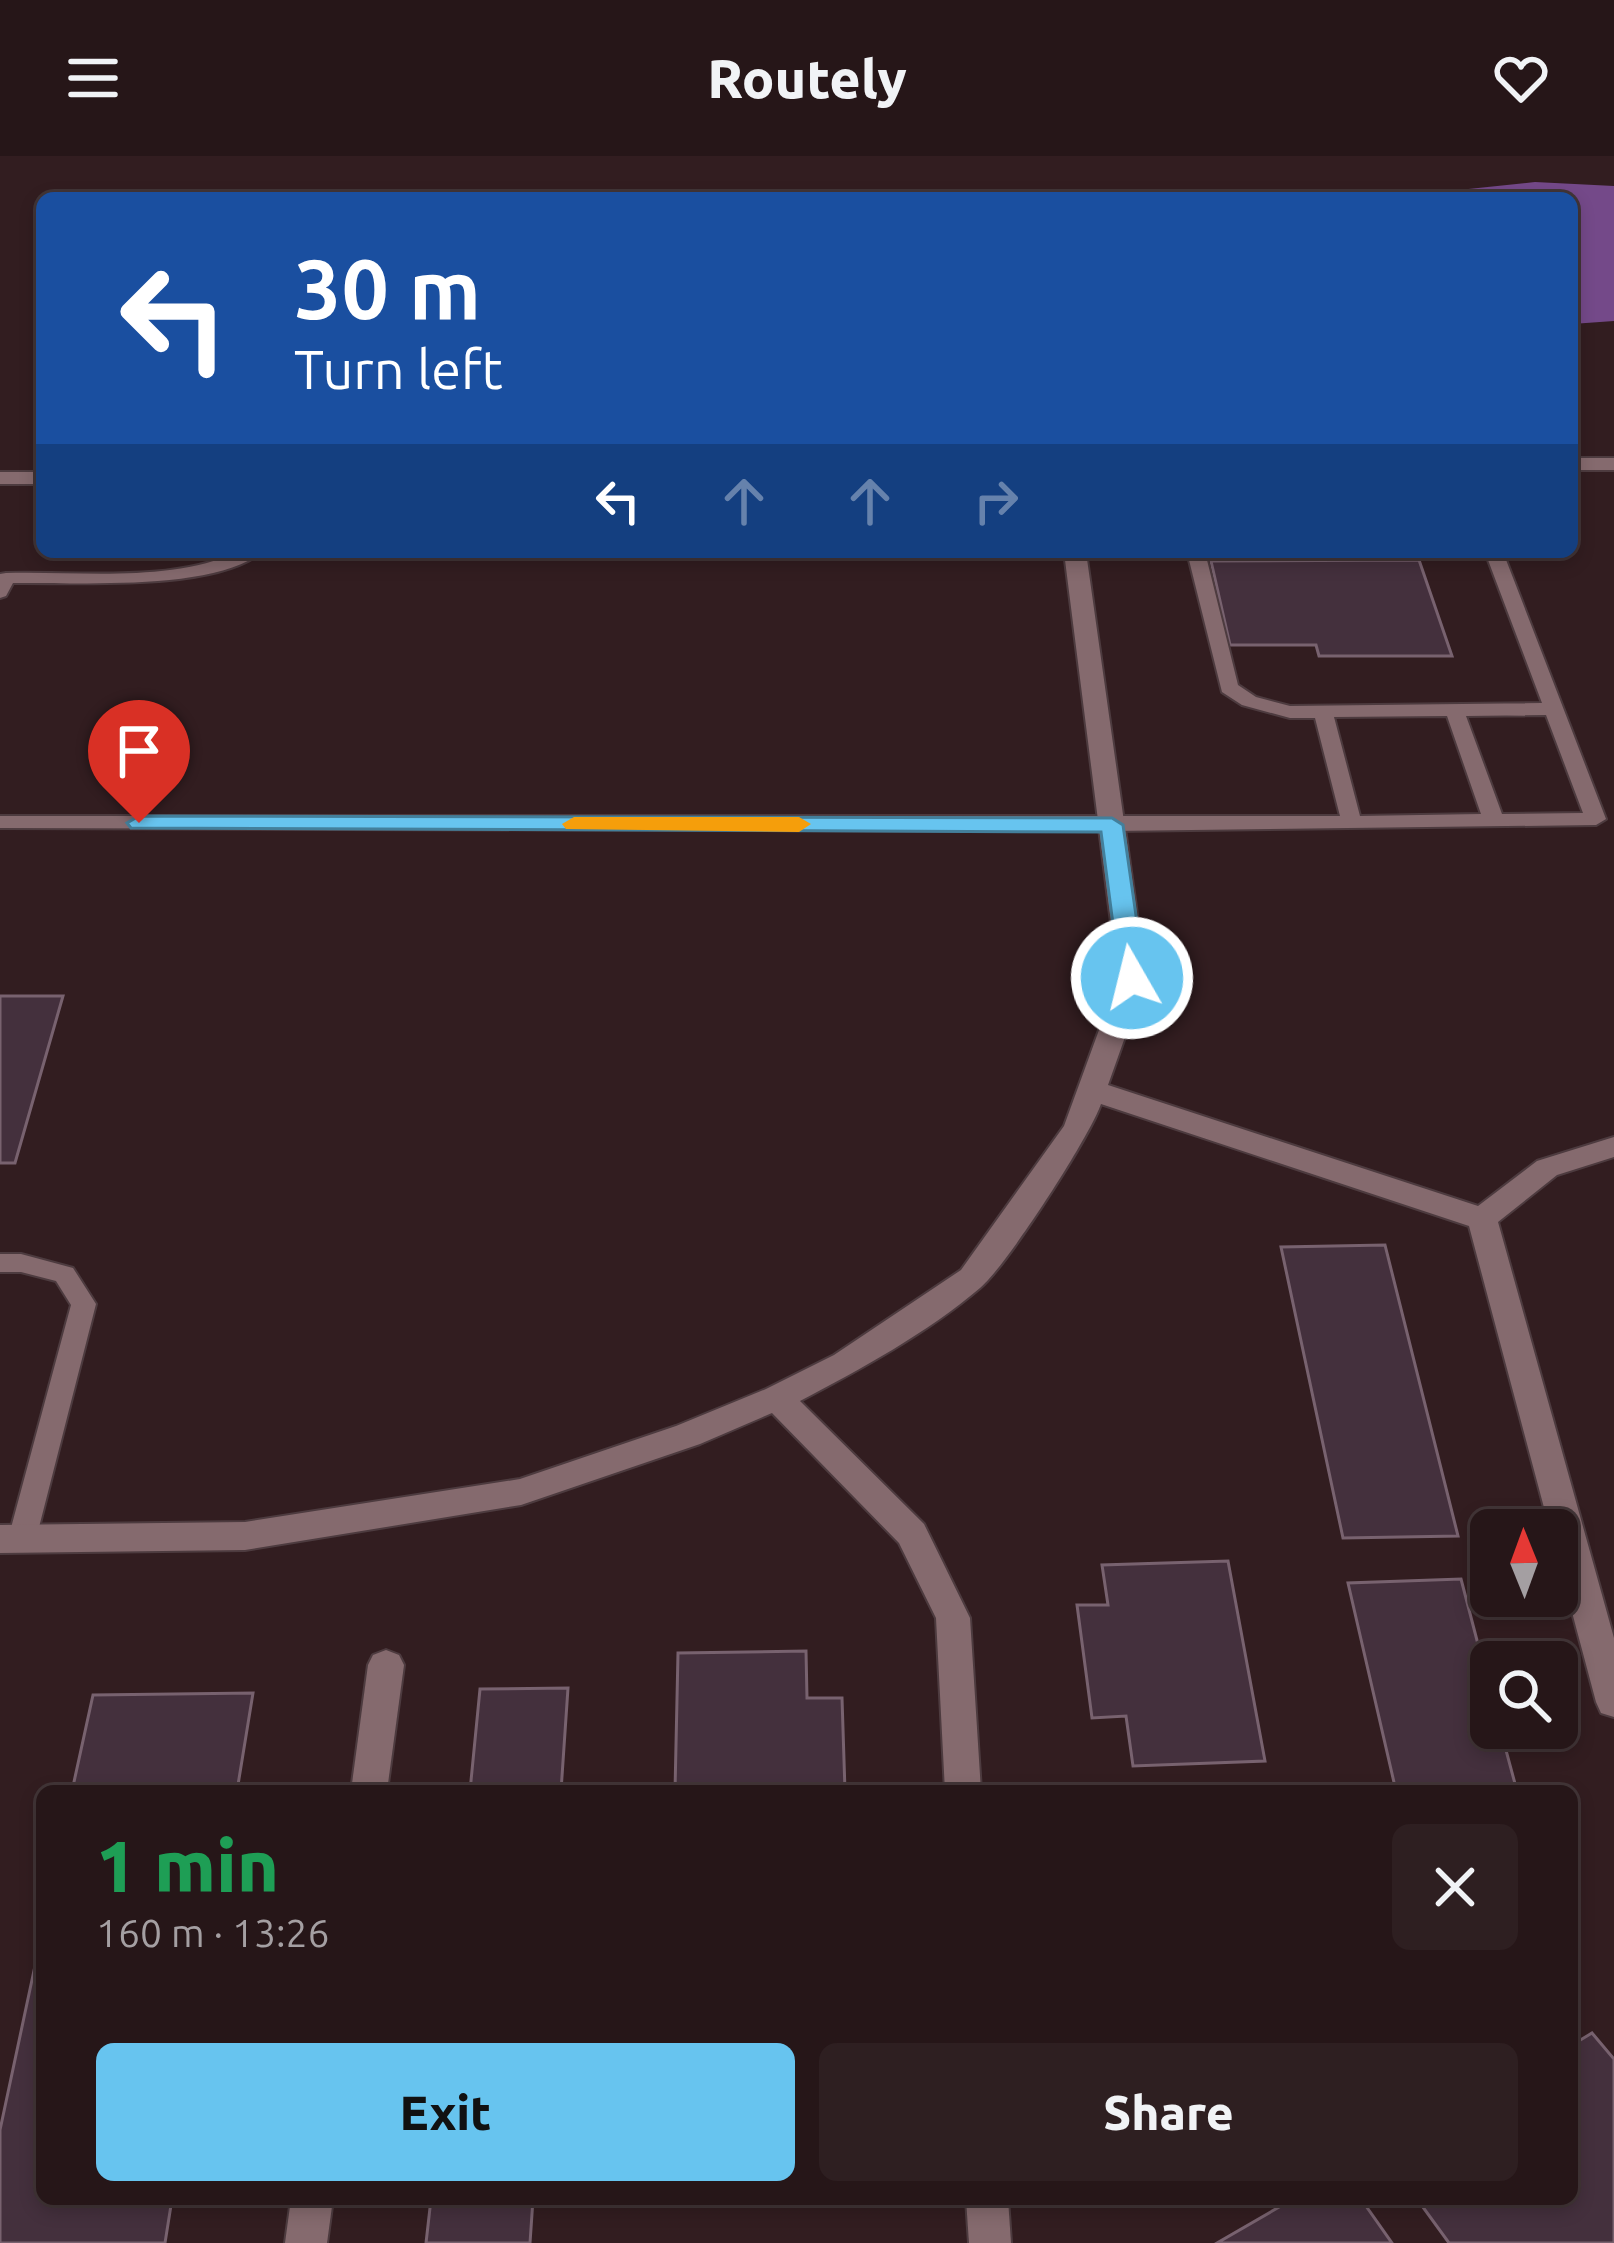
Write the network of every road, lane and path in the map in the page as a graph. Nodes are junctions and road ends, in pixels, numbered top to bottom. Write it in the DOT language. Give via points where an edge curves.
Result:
graph roads {
  1 [pos="1578,464"];
  2 [pos="1614,464"];
  3 [pos="0,478"];
  4 [pos="36,478"];
  5 [pos="244,558"];
  6 [pos="1076,558"];
  7 [pos="1197,558"];
  8 [pos="1496,558"];
  9 [pos="2,583"];
  10 [pos="1454,709"];
  11 [pos="1554,709"];
  12 [pos="1323,711"];
  13 [pos="1605,819"];
  14 [pos="1494,821"];
  15 [pos="0,822"];
  16 [pos="1352,823"];
  17 [pos="1112,825"];
  18 [pos="1091,1090"];
  19 [pos="1614,1148"];
  20 [pos="1482,1219"];
  21 [pos="0,1263"];
  22 [pos="777,1398"];
  23 [pos="11,1539"];
  24 [pos="386,1665"];
  25 [pos="1614,1702"];
  26 [pos="370,1785"];
  27 [pos="963,1785"];
  28 [pos="311,2205"];
  29 [pos="987,2205"];
  30 [pos="306,2243"];
  31 [pos="990,2243"];
  1 -- 2 [label="street"];
  3 -- 4 [label="street"];
  5 -- 9 [label="lane" via="196,571"];
  6 -- 17 [label="street"];
  7 -- 12 [label="lane" via="1229,688 1290,712"];
  8 -- 11 [label="lane"];
  10 -- 11 [label="lane"];
  10 -- 12 [label="lane"];
  10 -- 14 [label="lane"];
  11 -- 13 [label="lane"];
  12 -- 16 [label="lane"];
  13 -- 14 [label="lane"];
  14 -- 16 [label="lane"];
  15 -- 17 [label="lane"];
  16 -- 17 [label="lane"];
  17 -- 18 [label="street" via="1132,978"];
  18 -- 20 [label="street"];
  18 -- 22 [label="street" via="1078,1128 972,1278 845,1364"];
  19 -- 20 [label="street" via="1547,1168"];
  20 -- 25 [label="street"];
  21 -- 23 [label="lane" via="64,1274 84,1304"];
  22 -- 23 [label="street" via="520,1492 245,1536"];
  22 -- 27 [label="street" via="912,1534 953,1618"];
  24 -- 26 [label="street"];
  28 -- 30 [label="street"];
  29 -- 31 [label="street"];
}
